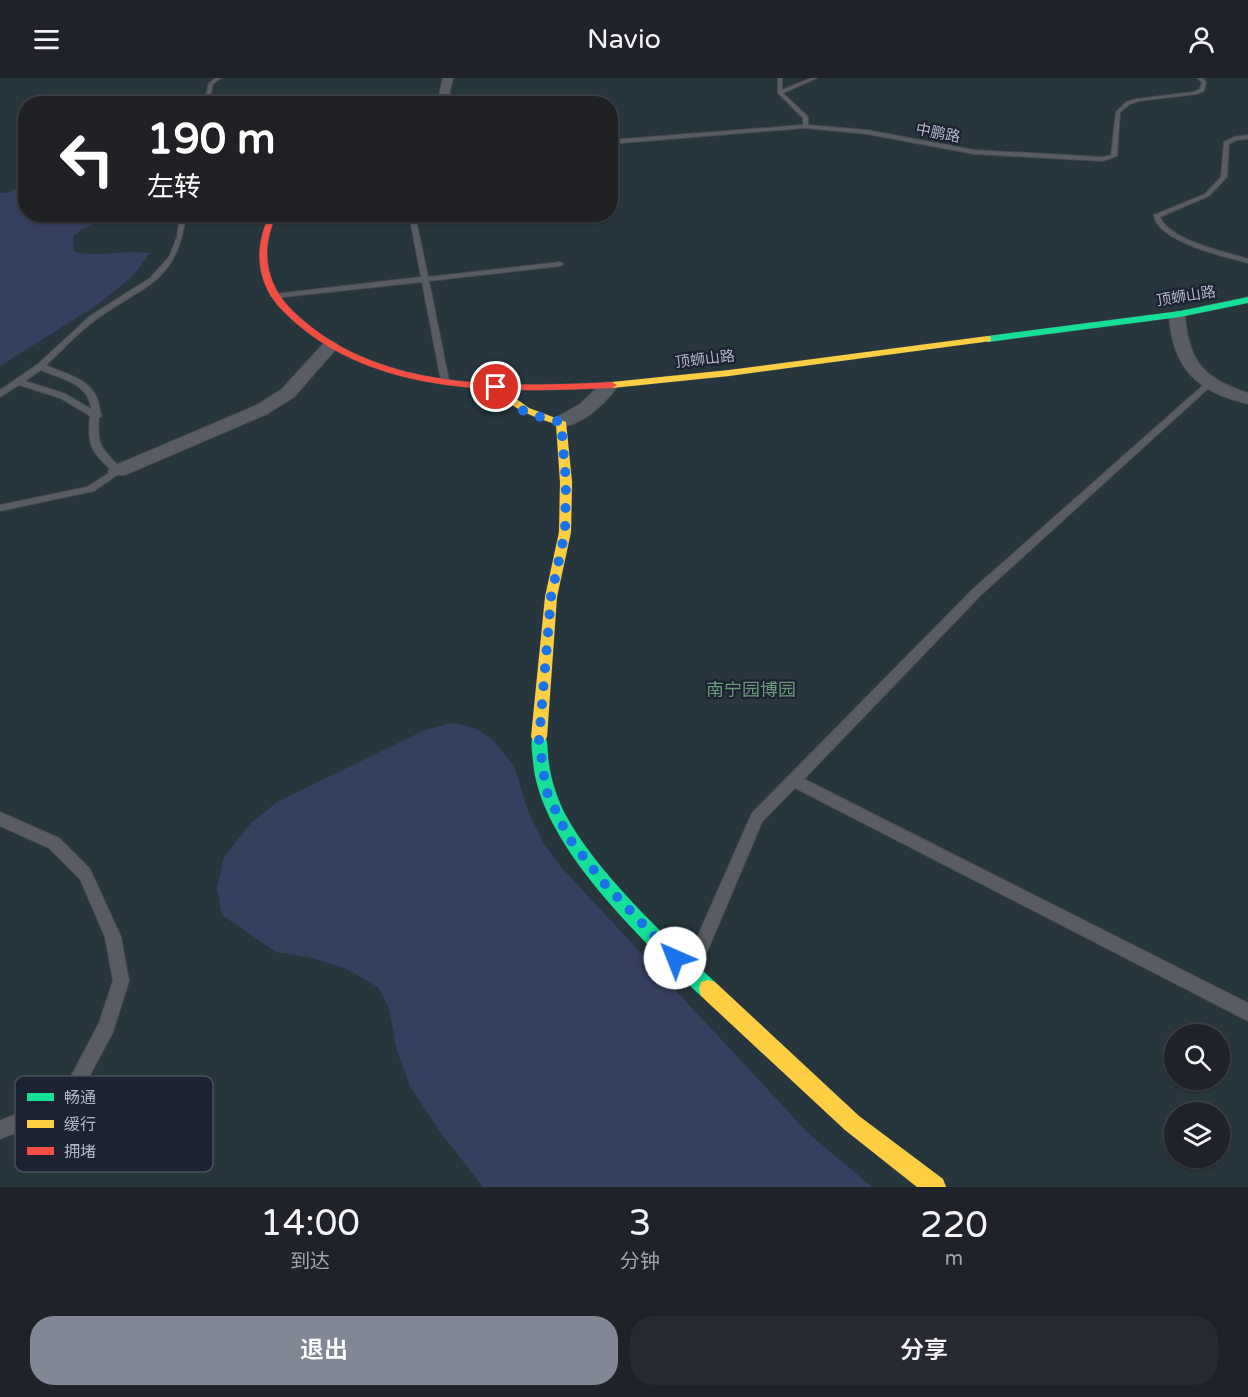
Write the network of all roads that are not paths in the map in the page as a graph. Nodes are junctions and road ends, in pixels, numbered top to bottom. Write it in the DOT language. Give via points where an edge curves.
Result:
graph roads {
  1 [pos="219,78"];
  2 [pos="448,78"];
  3 [pos="780,78"];
  4 [pos="815,78"];
  5 [pos="1199,78"];
  6 [pos="780,93"];
  7 [pos="208,96"];
  8 [pos="445,96"];
  9 [pos="805,126"];
  10 [pos="1248,137"];
  11 [pos="618,141"];
  12 [pos="182,222"];
  13 [pos="270,222"];
  14 [pos="414,222"];
  15 [pos="1248,261"];
  16 [pos="561,264"];
  17 [pos="424,278"];
  18 [pos="274,296"];
  19 [pos="1248,300"];
  20 [pos="1177,316"];
  21 [pos="330,346"];
  22 [pos="41,366"];
  23 [pos="445,381"];
  24 [pos="19,382"];
  25 [pos="1209,383"];
  26 [pos="496,387"];
  27 [pos="608,387"];
  28 [pos="0,394"];
  29 [pos="1248,399"];
  30 [pos="96,416"];
  31 [pos="561,422"];
  32 [pos="118,471"];
  33 [pos="0,508"];
  34 [pos="794,781"];
  35 [pos="0,819"];
  36 [pos="690,973"];
  37 [pos="1248,1011"];
  38 [pos="80,1076"];
  39 [pos="15,1124"];
  40 [pos="0,1130"];
  41 [pos="935,1187"];
  1 -- 7 [label="lane" via="211,82"];
  2 -- 8 [label="street"];
  3 -- 6 [label="lane"];
  4 -- 6 [label="lane"];
  5 -- 9 [label="lane, 中鹏路" via="1203,86 1195,93 1138,100 1118,112 1114,156 1103,159 974,152 867,132"];
  6 -- 9 [label="lane" via="802,112"];
  9 -- 11 [label="lane, 中鹏路"];
  10 -- 15 [label="lane" via="1226,143 1224,177 1207,195 1156,216 1156,223 1178,238"];
  12 -- 22 [label="lane" via="172,258 153,280 93,318"];
  13 -- 18 [label="street, 顶蛳山路" via="262,240 262,268"];
  14 -- 17 [label="lane"];
  16 -- 17 [label="lane"];
  17 -- 18 [label="lane"];
  17 -- 23 [label="lane"];
  18 -- 21 [label="street, 顶蛳山路" via="299,325"];
  19 -- 20 [label="street, 顶蛳山路"];
  20 -- 25 [label="street" via="1182,350 1194,371"];
  20 -- 27 [label="street, 顶蛳山路"];
  21 -- 23 [label="street, 顶蛳山路" via="370,365"];
  21 -- 32 [label="street" via="288,393 261,410"];
  22 -- 24 [label="lane"];
  22 -- 30 [label="lane" via="87,389"];
  23 -- 26 [label="street, 顶蛳山路"];
  24 -- 28 [label="lane"];
  24 -- 30 [label="lane" via="63,396"];
  25 -- 29 [label="street"];
  25 -- 34 [label="lane" via="977,592"];
  26 -- 27 [label="street, 顶蛳山路"];
  26 -- 31 [label="street" via="511,405"];
  27 -- 31 [label="street" via="581,412"];
  30 -- 32 [label="lane" via="93,440"];
  31 -- 36 [label="street" via="565,532 551,597 539,740 546,790 568,837 604,883"];
  32 -- 33 [label="lane" via="90,489"];
  34 -- 36 [label="lane" via="757,818"];
  34 -- 37 [label="lane"];
  35 -- 38 [label="lane" via="54,843 86,874 113,937 121,981 107,1026"];
  36 -- 41 [label="street" via="852,1123"];
  39 -- 40 [label="lane"];
}
